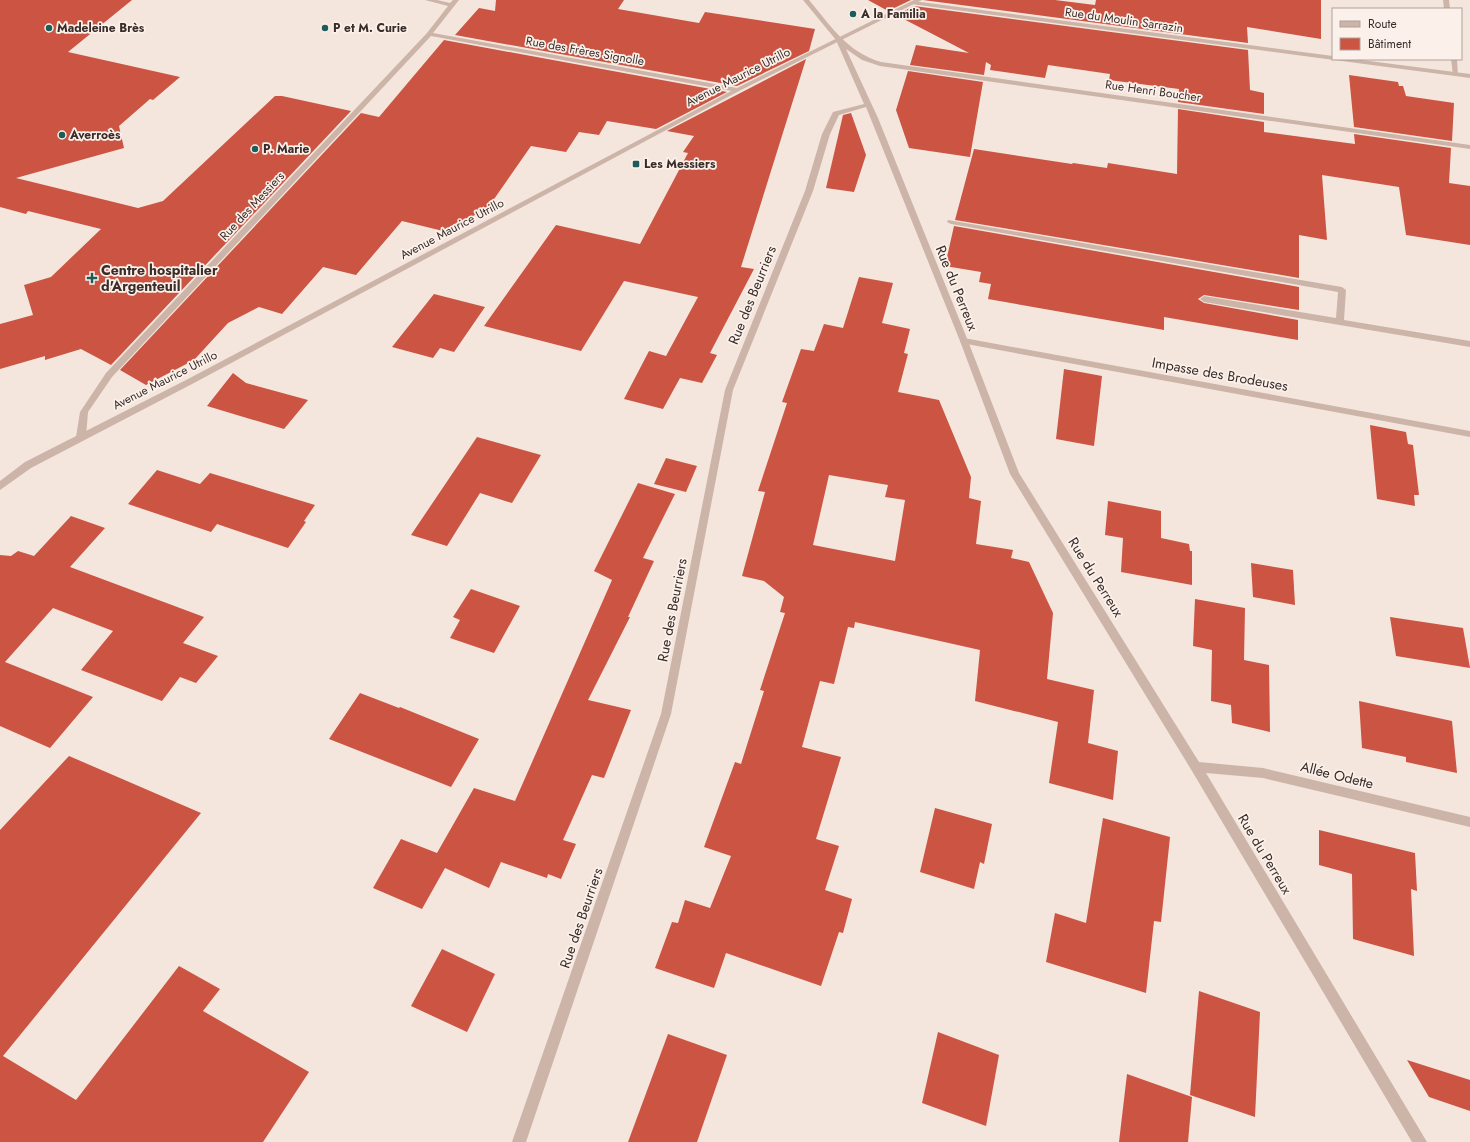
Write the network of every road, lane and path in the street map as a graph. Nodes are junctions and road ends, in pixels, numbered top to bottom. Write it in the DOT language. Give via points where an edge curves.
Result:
graph roads {
  1 [pos="428,0"];
  2 [pos="806,0"];
  3 [pos="454,2"];
  4 [pos="916,2"];
  5 [pos="429,34"];
  6 [pos="839,40"];
  7 [pos="1332,58"];
  8 [pos="1346,60"];
  9 [pos="1454,60"];
  10 [pos="1456,74"];
  11 [pos="1470,76"];
  12 [pos="737,90"];
  13 [pos="867,104"];
  14 [pos="1470,147"];
  15 [pos="951,222"];
  16 [pos="1204,299"];
  17 [pos="1340,322"];
  18 [pos="964,341"];
  19 [pos="1470,344"];
  20 [pos="1470,434"];
  21 [pos="81,437"];
  22 [pos="0,486"];
  23 [pos="1196,767"];
  24 [pos="1470,822"];
  25 [pos="519,1142"];
  26 [pos="1420,1142"];
  1 -- 3 [label="street"];
  2 -- 6 [label="street, Rue du Perreux"];
  3 -- 5 [label="street, Rue des Messiers"];
  4 -- 6 [label="street, Avenue Maurice Utrillo"];
  4 -- 7 [label="street, Rue du Moulin Sarrazin"];
  5 -- 12 [label="street, Rue des Frères Signolle"];
  5 -- 21 [label="street, Rue des Messiers" via="110,375 84,412"];
  6 -- 12 [label="street, Avenue Maurice Utrillo"];
  6 -- 13 [label="street, Rue du Perreux"];
  6 -- 14 [label="street, Rue Henri Boucher" via="864,59 880,64"];
  8 -- 10 [label="street"];
  9 -- 10 [label="street"];
  10 -- 11 [label="street"];
  12 -- 21 [label="street, Avenue Maurice Utrillo"];
  13 -- 18 [label="street, Rue du Perreux"];
  13 -- 25 [label="street, Rue des Beurriers" via="836,114 831,123 809,191 728,390 666,714"];
  15 -- 17 [label="street" via="1342,290"];
  16 -- 17 [label="street"];
  17 -- 19 [label="street"];
  18 -- 20 [label="street, Impasse des Brodeuses"];
  18 -- 23 [label="street, Rue du Perreux" via="1015,474"];
  21 -- 22 [label="street, Avenue Maurice Utrillo" via="28,465"];
  23 -- 24 [label="street, Allée Odette" via="1263,773"];
  23 -- 26 [label="street, Rue du Perreux"];
}
